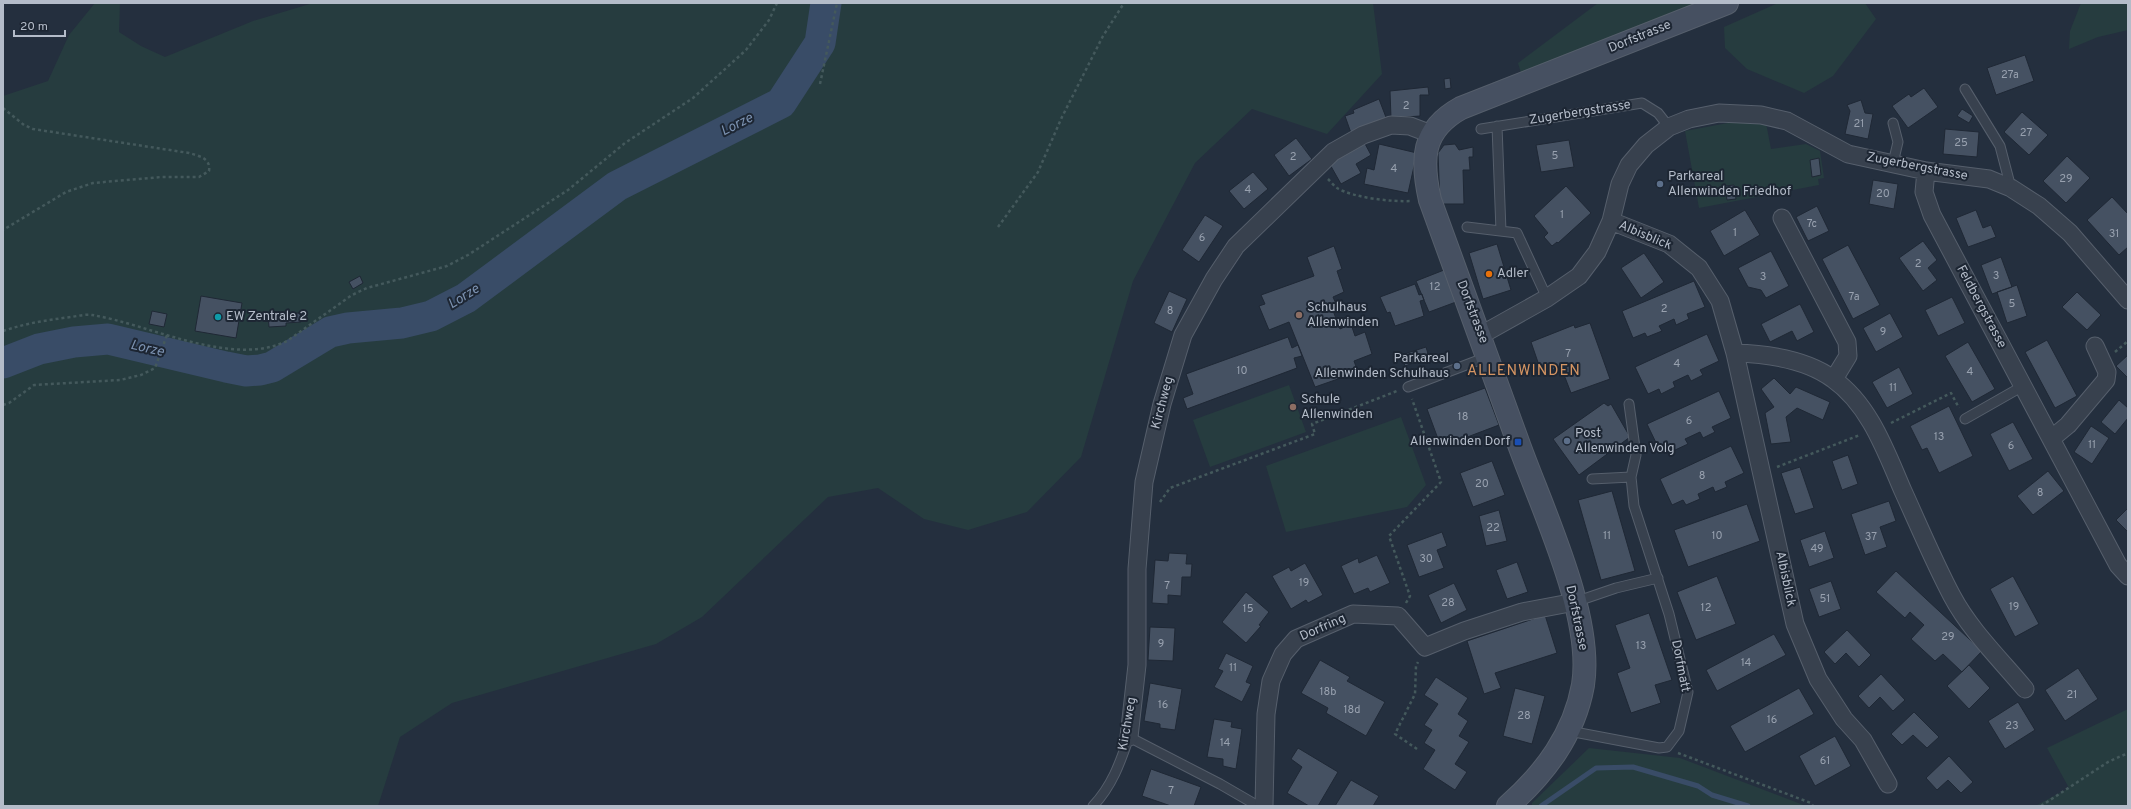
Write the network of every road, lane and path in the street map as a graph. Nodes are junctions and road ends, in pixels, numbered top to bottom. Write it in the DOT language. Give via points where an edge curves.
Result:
graph roads {
  1 [pos="777,3"];
  2 [pos="837,3"];
  3 [pos="1124,3"];
  4 [pos="1727,3"];
  5 [pos="820,84"];
  6 [pos="1965,89"];
  7 [pos="3,108"];
  8 [pos="1893,123"];
  9 [pos="1497,126"];
  10 [pos="1669,127"];
  11 [pos="1481,129"];
  12 [pos="1431,134"];
  13 [pos="1892,163"];
  14 [pos="1318,167"];
  15 [pos="1926,171"];
  16 [pos="2011,188"];
  17 [pos="1430,200"];
  18 [pos="1782,218"];
  19 [pos="1611,221"];
  20 [pos="998,227"];
  21 [pos="1467,227"];
  22 [pos="3,230"];
  23 [pos="1501,231"];
  24 [pos="1547,298"];
  25 [pos="2128,300"];
  26 [pos="3,330"];
  27 [pos="168,335"];
  28 [pos="1480,335"];
  29 [pos="2095,346"];
  30 [pos="1735,353"];
  31 [pos="1488,356"];
  32 [pos="1834,379"];
  33 [pos="1408,386"];
  34 [pos="2023,386"];
  35 [pos="1629,404"];
  36 [pos="3,406"];
  37 [pos="1965,419"];
  38 [pos="1896,421"];
  39 [pos="1875,429"];
  40 [pos="2051,439"];
  41 [pos="1762,473"];
  42 [pos="1632,477"];
  43 [pos="1592,478"];
  44 [pos="1158,505"];
  45 [pos="2128,576"];
  46 [pos="1658,578"];
  47 [pos="1575,602"];
  48 [pos="1398,616"];
  49 [pos="1425,647"];
  50 [pos="2025,689"];
  51 [pos="1568,731"];
  52 [pos="1129,737"];
  53 [pos="1667,747"];
  54 [pos="1417,749"];
  55 [pos="2128,753"];
  56 [pos="1888,784"];
  57 [pos="1514,804"];
  58 [pos="1093,806"];
  59 [pos="1258,806"];
  60 [pos="1264,806"];
  61 [pos="1813,806"];
  62 [pos="2041,806"];
  1 -- 27 [label="path" via="769,20 746,50 693,98 625,143 568,190 468,255 447,266 367,288 352,295 287,341 265,350 213,346"];
  2 -- 5 [label="path"];
  3 -- 20 [label="path" via="1099,43 1038,172"];
  4 -- 12 [label="street, Dorfstrasse" via="1460,108 1444,118"];
  6 -- 16 [label="lane" via="2000,146"];
  7 -- 22 [label="path" via="33,129 189,153 201,156 210,166 210,172 198,177 161,177 81,186 66,192"];
  8 -- 13 [label="lane" via="1898,142"];
  9 -- 10 [label="lane, Zugerbergstrasse" via="1642,103 1658,113"];
  9 -- 11 [label="lane, Zugerbergstrasse"];
  9 -- 23 [label="lane"];
  10 -- 13 [label="street, Zugerbergstrasse" via="1689,119 1719,113 1761,115 1787,121 1848,154"];
  10 -- 19 [label="street, Zugerbergstrasse" via="1646,145 1629,165 1620,184"];
  12 -- 14 [label="street, Kirchweg" via="1410,126 1392,125 1339,149"];
  12 -- 17 [label="street, Dorfstrasse" via="1425,161"];
  13 -- 15 [label="street, Zugerbergstrasse"];
  14 -- 17 [label="path" via="1336,188 1351,194 1403,202"];
  14 -- 52 [label="street, Kirchweg" via="1236,246 1214,279 1183,335 1162,404 1144,482 1138,569 1137,665"];
  15 -- 16 [label="street, Zugerbergstrasse" via="1989,179"];
  15 -- 34 [label="street, Feldbergstrasse" via="1924,192 1932,215"];
  16 -- 25 [label="street, Zugerbergstrasse" via="2039,206 2070,233"];
  17 -- 28 [label="street, Dorfstrasse"];
  18 -- 32 [label="street" via="1847,342 1848,356"];
  19 -- 24 [label="street, Zugerbergstrasse" via="1597,252 1579,276"];
  19 -- 30 [label="street, Albisblick" via="1669,244 1699,268 1720,301"];
  21 -- 23 [label="lane"];
  23 -- 24 [label="lane" via="1517,233"];
  24 -- 28 [label="street, Zugerbergstrasse"];
  26 -- 27 [label="path" via="30,322 91,315"];
  27 -- 36 [label="path" via="153,369 120,380 34,385"];
  28 -- 31 [label="street, Dorfstrasse"];
  29 -- 40 [label="street" via="2107,372 2106,380 2068,425"];
  30 -- 32 [label="street" via="1757,354 1809,365"];
  30 -- 41 [label="street, Albisblick"];
  31 -- 33 [label="lane"];
  31 -- 47 [label="street, Dorfstrasse"];
  32 -- 39 [label="street" via="1860,405"];
  33 -- 44 [label="path" via="1312,424 1315,434 1170,488"];
  33 -- 48 [label="path" via="1441,482 1389,536 1410,596"];
  34 -- 37 [label="lane"];
  34 -- 40 [label="street, Feldbergstrasse"];
  35 -- 42 [label="lane, Dorfmatt" via="1636,455"];
  37 -- 38 [label="path" via="1951,393"];
  39 -- 41 [label="path"];
  39 -- 50 [label="street" via="1953,598 1976,631"];
  40 -- 45 [label="street, Feldbergstrasse" via="2118,565"];
  41 -- 56 [label="street, Albisblick" via="1795,624 1818,679 1844,719 1863,740"];
  42 -- 43 [label="lane"];
  42 -- 46 [label="lane, Dorfmatt" via="1634,506"];
  46 -- 47 [label="lane" via="1616,588"];
  46 -- 53 [label="lane, Dorfmatt" via="1688,692 1679,731"];
  47 -- 49 [label="street" via="1522,612 1464,630"];
  47 -- 51 [label="street, Dorfstrasse" via="1585,657 1583,685 1575,717"];
  48 -- 49 [label="street"];
  48 -- 60 [label="street, Dorfring" via="1353,614 1296,639 1283,654 1271,681 1266,714"];
  49 -- 54 [label="path" via="1416,666 1415,694 1395,734"];
  51 -- 53 [label="lane" via="1659,748"];
  51 -- 57 [label="street, Dorfstrasse" via="1540,775"];
  52 -- 58 [label="lane, Kirchweg" via="1118,770"];
  52 -- 59 [label="lane"];
  53 -- 61 [label="path" via="1744,780 1811,803"];
  55 -- 62 [label="path" via="2108,762"];
}
